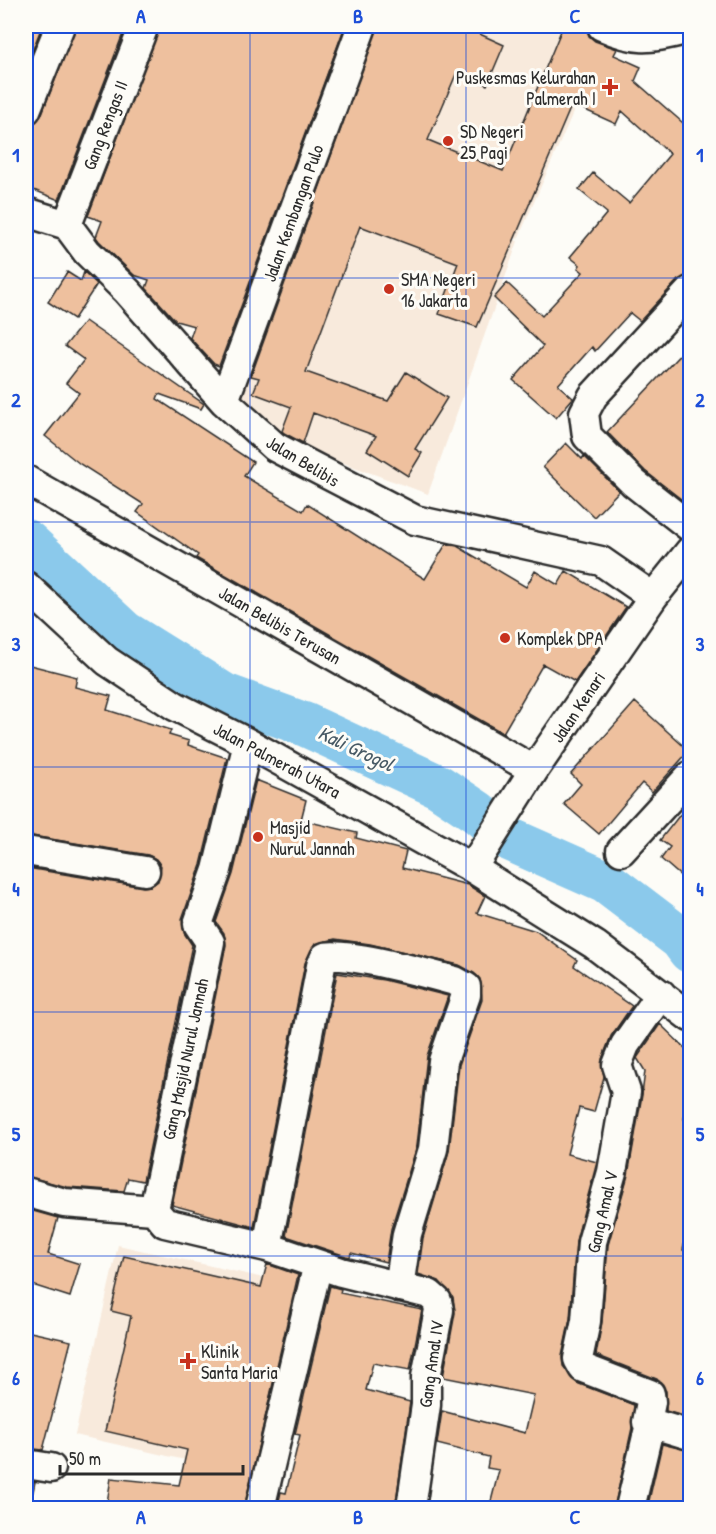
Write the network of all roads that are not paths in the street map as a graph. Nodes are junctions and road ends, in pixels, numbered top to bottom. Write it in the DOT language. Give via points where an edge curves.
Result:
graph roads {
  1 [pos="60,26"];
  2 [pos="144,26"];
  3 [pos="362,26"];
  4 [pos="621,29"];
  5 [pos="690,29"];
  6 [pos="26,110"];
  7 [pos="26,212"];
  8 [pos="67,225"];
  9 [pos="690,291"];
  10 [pos="224,401"];
  11 [pos="26,480"];
  12 [pos="690,527"];
  13 [pos="690,551"];
  14 [pos="26,586"];
  15 [pos="653,597"];
  16 [pos="248,743"];
  17 [pos="690,776"];
  18 [pos="527,781"];
  19 [pos="26,851"];
  20 [pos="621,851"];
  21 [pos="479,857"];
  22 [pos="145,871"];
  23 [pos="661,994"];
  24 [pos="690,1017"];
  25 [pos="26,1192"];
  26 [pos="154,1210"];
  27 [pos="267,1247"];
  28 [pos="318,1266"];
  29 [pos="399,1287"];
  30 [pos="650,1424"];
  31 [pos="690,1435"];
  32 [pos="418,1504"];
  33 [pos="260,1509"];
  34 [pos="630,1509"];
  1 -- 6 [label="street"];
  2 -- 8 [label="street, Gang Rengas II"];
  3 -- 10 [label="street, Jalan Kembangan Pulo"];
  4 -- 5 [label="street" via="648,39"];
  7 -- 8 [label="street"];
  8 -- 10 [label="street, Jalan Belibis" via="87,252 127,291"];
  9 -- 12 [label="street" via="593,396 585,413 587,436 597,447 634,483"];
  10 -- 15 [label="street, Jalan Belibis" via="275,447 382,505 415,520 457,531 601,561"];
  11 -- 18 [label="street, Jalan Belibis Terusan"];
  13 -- 15 [label="street, Jalan Kenari"];
  14 -- 16 [label="street, Jalan Palmerah Utara" via="107,661 175,706"];
  15 -- 18 [label="street, Jalan Kenari"];
  16 -- 21 [label="street, Jalan Palmerah Utara"];
  16 -- 26 [label="street, Gang Masjid Nurul Jannah" via="217,870 198,924 210,942"];
  17 -- 20 [label="street"];
  18 -- 21 [label="street, Jalan Kenari"];
  19 -- 22 [label="street"];
  21 -- 23 [label="street, Jalan Palmerah Utara"];
  23 -- 24 [label="street, Jalan Palmerah Utara"];
  23 -- 30 [label="street, Gang Amal V" via="619,1055 617,1065 626,1092 612,1172 592,1242 586,1321 578,1359 583,1368 650,1394 645,1421"];
  25 -- 26 [label="street" via="64,1203"];
  26 -- 27 [label="street" via="165,1223"];
  27 -- 28 [label="street"];
  27 -- 29 [label="street" via="325,957 366,961 455,981 466,987 466,995 443,1061 433,1149 411,1218"];
  28 -- 29 [label="street, Gang Amal IV"];
  28 -- 33 [label="street"];
  29 -- 32 [label="street, Gang Amal IV" via="429,1294 437,1301 439,1310 416,1458"];
  30 -- 31 [label="street"];
  30 -- 34 [label="street"];
}
